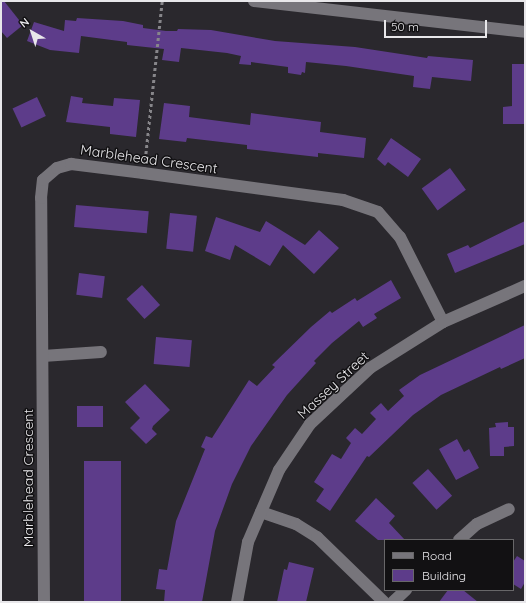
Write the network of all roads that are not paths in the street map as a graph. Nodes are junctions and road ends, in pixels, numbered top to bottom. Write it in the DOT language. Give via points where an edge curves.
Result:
graph roads {
  1 [pos="254,1"];
  2 [pos="525,32"];
  3 [pos="525,286"];
  4 [pos="443,322"];
  5 [pos="101,352"];
  6 [pos="43,356"];
  7 [pos="508,509"];
  8 [pos="261,512"];
  9 [pos="461,539"];
  10 [pos="405,591"];
  11 [pos="44,602"];
  12 [pos="237,602"];
  13 [pos="384,602"];
  14 [pos="393,602"];
  1 -- 2 [label="street"];
  3 -- 4 [label="street, Massey Street"];
  4 -- 6 [label="street, Marblehead Crescent" via="400,237 378,212 343,200 71,164 57,168 43,180"];
  4 -- 8 [label="street, Massey Street" via="370,368 310,424 279,470"];
  5 -- 6 [label="street"];
  6 -- 11 [label="street, Marblehead Crescent"];
  7 -- 9 [label="street" via="477,524"];
  8 -- 12 [label="street, Massey Street" via="248,542"];
  8 -- 13 [label="street" via="296,524 317,537"];
  10 -- 14 [label="street"];
}
